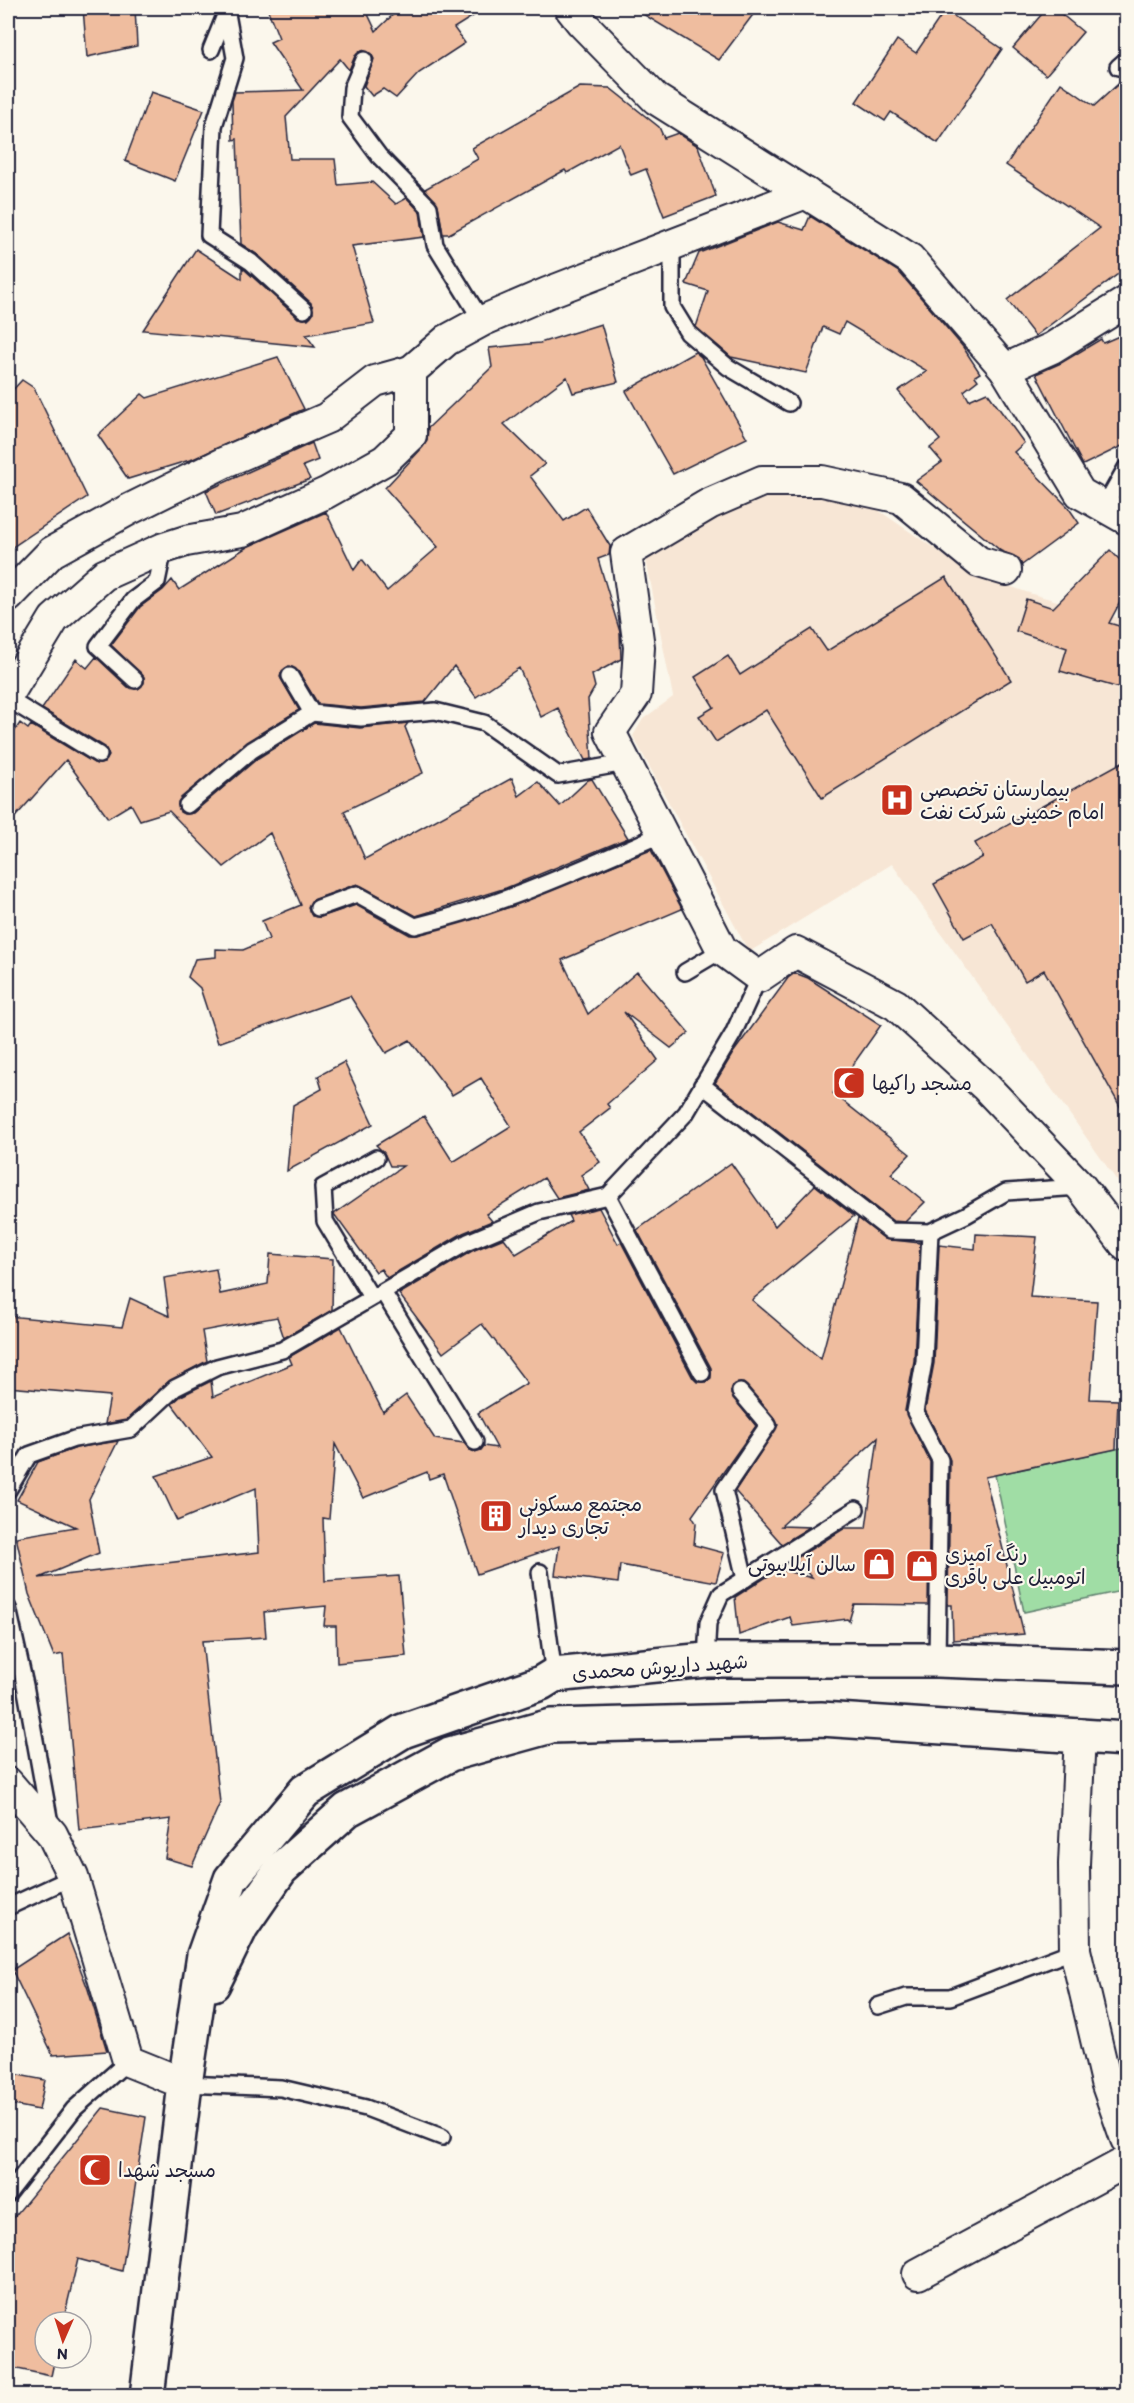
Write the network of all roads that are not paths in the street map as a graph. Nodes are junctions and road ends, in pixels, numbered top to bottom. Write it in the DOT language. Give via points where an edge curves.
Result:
graph roads {
  1 [pos="570,8"];
  2 [pos="226,10"];
  3 [pos="211,50"];
  4 [pos="364,60"];
  5 [pos="806,193"];
  6 [pos="672,244"];
  7 [pos="1126,302"];
  8 [pos="304,310"];
  9 [pos="482,321"];
  10 [pos="1005,369"];
  11 [pos="411,371"];
  12 [pos="789,403"];
  13 [pos="1126,468"];
  14 [pos="1115,513"];
  15 [pos="165,548"];
  16 [pos="1006,570"];
  17 [pos="8,597"];
  18 [pos="290,676"];
  19 [pos="135,680"];
  20 [pos="8,695"];
  21 [pos="8,699"];
  22 [pos="312,713"];
  23 [pos="99,755"];
  24 [pos="625,763"];
  25 [pos="187,805"];
  26 [pos="662,834"];
  27 [pos="318,908"];
  28 [pos="722,950"];
  29 [pos="685,972"];
  30 [pos="759,977"];
  31 [pos="702,1085"];
  32 [pos="376,1158"];
  33 [pos="1082,1187"];
  34 [pos="608,1196"];
  35 [pos="930,1232"];
  36 [pos="1126,1246"];
  37 [pos="377,1294"];
  38 [pos="702,1373"];
  39 [pos="740,1392"];
  40 [pos="475,1442"];
  41 [pos="8,1490"];
  42 [pos="856,1509"];
  43 [pos="540,1572"];
  44 [pos="745,1579"];
  45 [pos="8,1608"];
  46 [pos="8,1654"];
  47 [pos="706,1660"];
  48 [pos="937,1660"];
  49 [pos="1126,1666"];
  50 [pos="554,1675"];
  51 [pos="25,1686"];
  52 [pos="1080,1734"];
  53 [pos="1126,1739"];
  54 [pos="8,1784"];
  55 [pos="52,1834"];
  56 [pos="73,1877"];
  57 [pos="8,1907"];
  58 [pos="1075,1950"];
  59 [pos="878,2006"];
  60 [pos="194,2023"];
  61 [pos="129,2061"];
  62 [pos="185,2084"];
  63 [pos="442,2137"];
  64 [pos="1126,2139"];
  65 [pos="1126,2162"];
  66 [pos="8,2194"];
  67 [pos="918,2274"];
  68 [pos="147,2396"];
  1 -- 5 [label="street" via="656,99"];
  2 -- 3 [label="lane"];
  2 -- 8 [label="lane" via="235,58 214,126 209,235 251,262"];
  4 -- 9 [label="lane" via="352,88 350,117 379,156 429,207 435,245"];
  5 -- 6 [label="street"];
  5 -- 10 [label="street" via="910,259"];
  6 -- 9 [label="street"];
  6 -- 12 [label="lane" via="672,307 688,333 728,367"];
  7 -- 10 [label="street" via="1052,348"];
  9 -- 11 [label="street" via="447,340"];
  10 -- 14 [label="street" via="1080,494"];
  11 -- 15 [label="street" via="411,435 385,460 326,493 242,531"];
  11 -- 17 [label="street" via="375,381 327,417 225,462 52,552"];
  13 -- 14 [label="lane"];
  15 -- 19 [label="lane" via="157,582 133,600 98,646"];
  15 -- 20 [label="street" via="104,575 54,619"];
  16 -- 24 [label="street" via="979,562 901,498 822,481 762,481 709,504 626,553 639,647 636,694 610,732"];
  18 -- 22 [label="lane"];
  21 -- 23 [label="lane"];
  22 -- 24 [label="lane" via="361,718 435,711 484,723 558,775"];
  22 -- 25 [label="lane" via="252,750"];
  24 -- 26 [label="street"];
  26 -- 27 [label="lane" via="533,890 416,926 357,894"];
  26 -- 28 [label="street"];
  28 -- 29 [label="lane"];
  28 -- 30 [label="street"];
  30 -- 31 [label="lane" via="733,1034"];
  30 -- 33 [label="street" via="796,952 896,1005 986,1087"];
  31 -- 34 [label="lane" via="686,1113"];
  31 -- 35 [label="lane" via="890,1231"];
  32 -- 37 [label="lane" via="323,1187 325,1221"];
  33 -- 35 [label="lane" via="1006,1192"];
  33 -- 36 [label="street"];
  34 -- 37 [label="lane" via="528,1216 468,1242"];
  34 -- 38 [label="lane"];
  35 -- 48 [label="lane" via="924,1362 915,1413 940,1460"];
  37 -- 40 [label="lane"];
  37 -- 41 [label="lane" via="282,1350 217,1367 175,1388 131,1429 74,1439 29,1455"];
  39 -- 44 [label="lane" via="768,1425 724,1490"];
  42 -- 44 [label="lane"];
  43 -- 50 [label="lane"];
  44 -- 47 [label="lane" via="721,1594 708,1623"];
  45 -- 51 [label="lane"];
  46 -- 51 [label="lane"];
  47 -- 48 [label="main road, شهید داریوش محمدی"];
  47 -- 50 [label="main road, شهید داریوش محمدی"];
  48 -- 49 [label="main road, شهید داریوش محمدی"];
  50 -- 60 [label="main road, شهید داریوش محمدی" via="403,1731 305,1791 231,1879 204,1955"];
  51 -- 55 [label="lane"];
  52 -- 53 [label="main road, شهید داریوش محمدی"];
  52 -- 58 [label="street"];
  52 -- 60 [label="main road, شهید داریوش محمدی" via="821,1719 562,1725 450,1754 347,1810 281,1869 241,1928"];
  54 -- 55 [label="street"];
  55 -- 56 [label="street"];
  56 -- 57 [label="lane"];
  56 -- 61 [label="street"];
  58 -- 59 [label="lane" via="950,1997 906,1997"];
  58 -- 64 [label="street" via="1106,2082"];
  60 -- 62 [label="main road, شهید داریوش محمدی"];
  61 -- 62 [label="street"];
  61 -- 66 [label="lane" via="74,2109"];
  62 -- 63 [label="lane" via="281,2088 366,2108"];
  62 -- 68 [label="main road, شهید داریوش محمدی"];
  65 -- 67 [label="street"];
}
